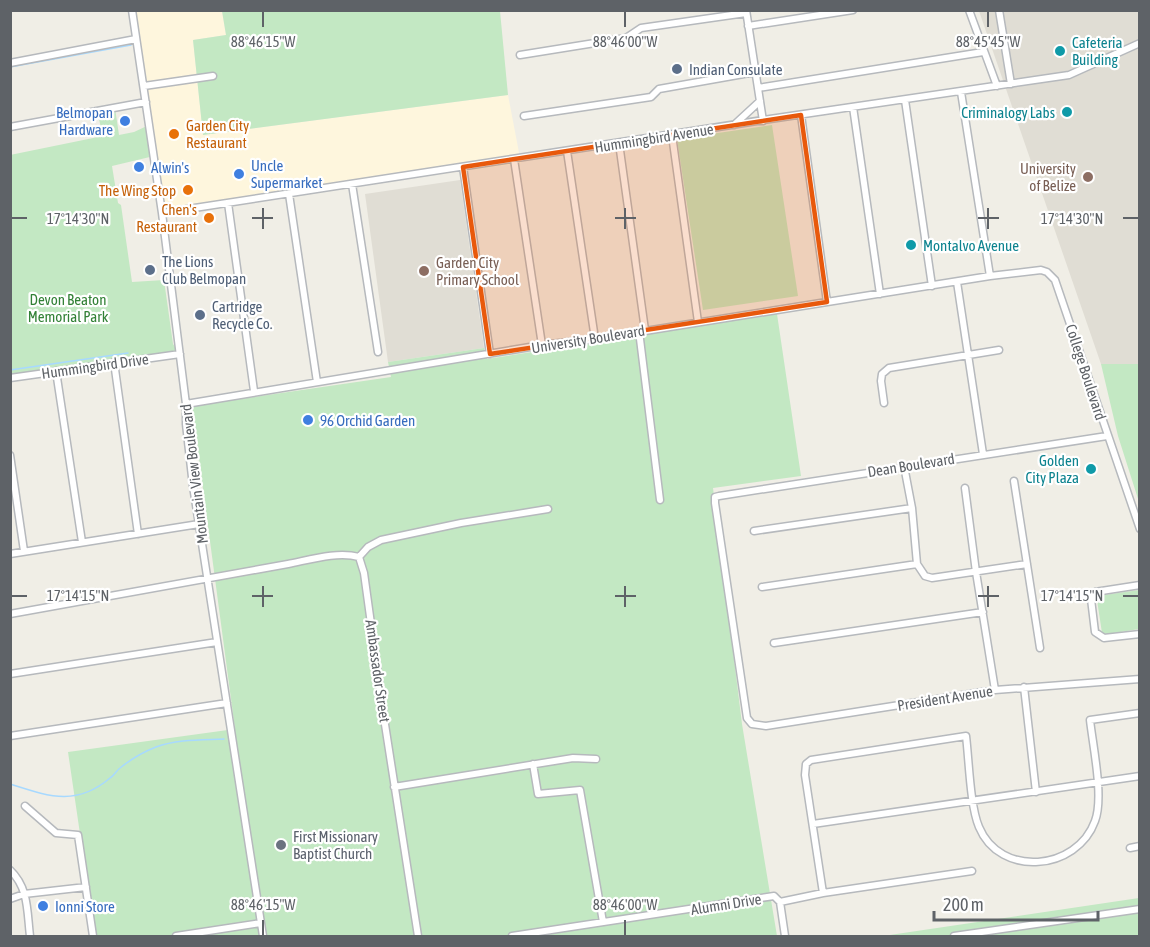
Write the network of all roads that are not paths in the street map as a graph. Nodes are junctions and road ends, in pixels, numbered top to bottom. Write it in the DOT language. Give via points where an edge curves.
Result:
graph roads {
  1 [pos="132,10"];
  2 [pos="853,10"];
  3 [pos="969,10"];
  4 [pos="999,10"];
  5 [pos="746,12"];
  6 [pos="748,26"];
  7 [pos="136,39"];
  8 [pos="1140,43"];
  9 [pos="983,52"];
  10 [pos="520,55"];
  11 [pos="10,63"];
  12 [pos="755,72"];
  13 [pos="213,76"];
  14 [pos="1011,84"];
  15 [pos="144,86"];
  16 [pos="997,86"];
  17 [pos="758,88"];
  18 [pos="961,92"];
  19 [pos="905,100"];
  20 [pos="760,101"];
  21 [pos="146,102"];
  22 [pos="853,107"];
  23 [pos="801,115"];
  24 [pos="524,116"];
  25 [pos="763,121"];
  26 [pos="733,125"];
  27 [pos="10,127"];
  28 [pos="672,135"];
  29 [pos="619,143"];
  30 [pos="567,151"];
  31 [pos="514,159"];
  32 [pos="463,167"];
  33 [pos="352,184"];
  34 [pos="289,194"];
  35 [pos="228,203"];
  36 [pos="162,213"];
  37 [pos="990,276"];
  38 [pos="957,282"];
  39 [pos="932,286"];
  40 [pos="880,294"];
  41 [pos="827,302"];
  42 [pos="698,322"];
  43 [pos="642,331"];
  44 [pos="595,339"];
  45 [pos="542,345"];
  46 [pos="999,350"];
  47 [pos="378,352"];
  48 [pos="180,354"];
  49 [pos="490,354"];
  50 [pos="969,356"];
  51 [pos="114,362"];
  52 [pos="56,371"];
  53 [pos="10,378"];
  54 [pos="317,382"];
  55 [pos="254,391"];
  56 [pos="884,403"];
  57 [pos="186,404"];
  58 [pos="1107,436"];
  59 [pos="983,454"];
  60 [pos="10,455"];
  61 [pos="903,466"];
  62 [pos="1014,480"];
  63 [pos="965,488"];
  64 [pos="660,500"];
  65 [pos="912,508"];
  66 [pos="548,509"];
  67 [pos="199,524"];
  68 [pos="1140,529"];
  69 [pos="754,531"];
  70 [pos="138,534"];
  71 [pos="82,542"];
  72 [pos="24,551"];
  73 [pos="10,554"];
  74 [pos="358,557"];
  75 [pos="917,564"];
  76 [pos="1027,564"];
  77 [pos="976,572"];
  78 [pos="209,579"];
  79 [pos="1140,585"];
  80 [pos="762,587"];
  81 [pos="983,612"];
  82 [pos="10,614"];
  83 [pos="1140,634"];
  84 [pos="217,642"];
  85 [pos="774,643"];
  86 [pos="1040,648"];
  87 [pos="10,674"];
  88 [pos="1140,679"];
  89 [pos="1024,687"];
  90 [pos="996,690"];
  91 [pos="226,703"];
  92 [pos="1140,713"];
  93 [pos="752,724"];
  94 [pos="10,736"];
  95 [pos="596,759"];
  96 [pos="532,764"];
  97 [pos="1140,776"];
  98 [pos="1097,782"];
  99 [pos="394,787"];
  100 [pos="1036,792"];
  101 [pos="974,801"];
  102 [pos="25,806"];
  103 [pos="813,824"];
  104 [pos="1140,846"];
  105 [pos="1130,848"];
  106 [pos="10,870"];
  107 [pos="972,871"];
  108 [pos="86,887"];
  109 [pos="823,893"];
  110 [pos="24,894"];
  111 [pos="10,899"];
  112 [pos="780,902"];
  113 [pos="1140,909"];
  114 [pos="603,922"];
  115 [pos="261,923"];
  116 [pos="30,936"];
  117 [pos="93,936"];
  118 [pos="176,936"];
  119 [pos="263,936"];
  120 [pos="418,936"];
  121 [pos="512,936"];
  122 [pos="785,936"];
  123 [pos="954,936"];
  1 -- 7 [label="street, Mountain View Boulevard"];
  2 -- 6 [label="street"];
  3 -- 9 [label="street"];
  4 -- 14 [label="street"];
  5 -- 6 [label="street"];
  5 -- 10 [label="street" via="641,28 626,38"];
  6 -- 12 [label="street"];
  7 -- 11 [label="street"];
  7 -- 15 [label="street, Mountain View Boulevard"];
  8 -- 14 [label="street, Hummingbird Avenue" via="1069,75"];
  9 -- 16 [label="street"];
  9 -- 17 [label="street"];
  12 -- 17 [label="street"];
  12 -- 24 [label="street" via="659,89 651,97"];
  13 -- 15 [label="street"];
  14 -- 16 [label="street, Hummingbird Avenue"];
  15 -- 21 [label="street, Mountain View Boulevard"];
  16 -- 18 [label="street, Hummingbird Avenue"];
  17 -- 20 [label="street"];
  18 -- 19 [label="street, Hummingbird Avenue"];
  18 -- 37 [label="street"];
  19 -- 22 [label="street, Hummingbird Avenue"];
  19 -- 39 [label="street"];
  20 -- 25 [label="street"];
  20 -- 26 [label="street"];
  21 -- 27 [label="street"];
  21 -- 36 [label="street, Mountain View Boulevard"];
  22 -- 23 [label="street, Hummingbird Avenue"];
  22 -- 40 [label="street"];
  23 -- 25 [label="street, Hummingbird Avenue"];
  23 -- 41 [label="street"];
  25 -- 26 [label="street, Hummingbird Avenue"];
  26 -- 28 [label="street, Hummingbird Avenue"];
  28 -- 29 [label="street, Hummingbird Avenue"];
  28 -- 42 [label="street"];
  29 -- 30 [label="street, Hummingbird Avenue"];
  29 -- 43 [label="street"];
  30 -- 31 [label="street, Hummingbird Avenue"];
  30 -- 44 [label="street"];
  31 -- 32 [label="street, Hummingbird Avenue"];
  31 -- 45 [label="street"];
  32 -- 33 [label="street, Hummingbird Avenue"];
  32 -- 49 [label="street"];
  33 -- 34 [label="street, Hummingbird Avenue"];
  33 -- 47 [label="street"];
  34 -- 35 [label="street, Hummingbird Avenue"];
  34 -- 54 [label="street"];
  35 -- 36 [label="street, Hummingbird Avenue"];
  35 -- 55 [label="street"];
  36 -- 48 [label="street, Mountain View Boulevard"];
  37 -- 38 [label="street, University Boulevard"];
  37 -- 58 [label="street, College Boulevard" via="1041,270 1051,275"];
  38 -- 39 [label="street, University Boulevard"];
  38 -- 50 [label="street"];
  39 -- 40 [label="street, University Boulevard"];
  40 -- 41 [label="street, University Boulevard"];
  41 -- 42 [label="street, University Boulevard"];
  42 -- 43 [label="street, University Boulevard"];
  43 -- 44 [label="street, University Boulevard"];
  43 -- 64 [label="street"];
  44 -- 45 [label="street, University Boulevard"];
  45 -- 49 [label="street, University Boulevard"];
  46 -- 50 [label="street"];
  48 -- 51 [label="street, Hummingbird Drive"];
  48 -- 57 [label="street, Mountain View Boulevard"];
  49 -- 54 [label="street, University Boulevard"];
  50 -- 56 [label="street" via="889,369 882,374"];
  50 -- 59 [label="street"];
  51 -- 52 [label="street, Hummingbird Drive"];
  51 -- 70 [label="street"];
  52 -- 53 [label="street, Hummingbird Drive"];
  52 -- 71 [label="street"];
  54 -- 55 [label="street, University Boulevard"];
  55 -- 57 [label="street, University Boulevard"];
  57 -- 67 [label="street, Mountain View Boulevard"];
  58 -- 59 [label="street, Dean Boulevard"];
  58 -- 68 [label="street, College Boulevard"];
  59 -- 61 [label="street, Dean Boulevard"];
  60 -- 72 [label="street"];
  61 -- 65 [label="street"];
  61 -- 93 [label="street, Dean Boulevard" via="716,497 747,718"];
  62 -- 76 [label="street"];
  63 -- 77 [label="street"];
  65 -- 69 [label="street"];
  65 -- 75 [label="street"];
  66 -- 74 [label="street" via="387,538"];
  67 -- 70 [label="street"];
  67 -- 78 [label="street, Mountain View Boulevard"];
  70 -- 71 [label="street"];
  71 -- 72 [label="street"];
  72 -- 73 [label="street"];
  74 -- 78 [label="street" via="334,557"];
  74 -- 99 [label="street, Ambassador Street" via="364,573"];
  75 -- 77 [label="street" via="925,576 932,578"];
  75 -- 80 [label="street"];
  76 -- 77 [label="street"];
  76 -- 86 [label="street"];
  77 -- 81 [label="street"];
  78 -- 82 [label="street"];
  78 -- 84 [label="street, Mountain View Boulevard"];
  79 -- 83 [label="street" via="1095,592 1091,599 1095,632 1104,638"];
  81 -- 85 [label="street"];
  81 -- 90 [label="street"];
  84 -- 87 [label="street"];
  84 -- 91 [label="street, Mountain View Boulevard"];
  88 -- 89 [label="street, President Avenue"];
  89 -- 90 [label="street, President Avenue"];
  89 -- 100 [label="street"];
  90 -- 93 [label="street, President Avenue" via="766,726"];
  91 -- 94 [label="street"];
  91 -- 115 [label="street, Mountain View Boulevard"];
  92 -- 98 [label="street" via="1090,720"];
  95 -- 96 [label="street"];
  96 -- 99 [label="street"];
  96 -- 114 [label="street" via="538,794 580,790"];
  97 -- 98 [label="street"];
  98 -- 100 [label="street"];
  98 -- 101 [label="street" via="1097,811 1091,830 1077,847 1047,861 1014,859 994,847 980,829"];
  99 -- 120 [label="street, Ambassador Street"];
  100 -- 101 [label="street"];
  101 -- 103 [label="street"];
  101 -- 103 [label="street" via="966,736 816,758 807,764 806,775"];
  102 -- 108 [label="street" via="56,833 78,835"];
  103 -- 109 [label="street"];
  104 -- 105 [label="street"];
  106 -- 110 [label="street" via="20,880"];
  107 -- 109 [label="street, Alumni Drive"];
  108 -- 110 [label="street"];
  108 -- 117 [label="street"];
  109 -- 112 [label="street, Alumni Drive"];
  110 -- 111 [label="street"];
  110 -- 116 [label="street"];
  112 -- 114 [label="street, Alumni Drive" via="774,896"];
  112 -- 122 [label="street"];
  113 -- 123 [label="street"];
  114 -- 121 [label="street, Alumni Drive"];
  115 -- 118 [label="street"];
  115 -- 119 [label="street, Mountain View Boulevard"];
}
